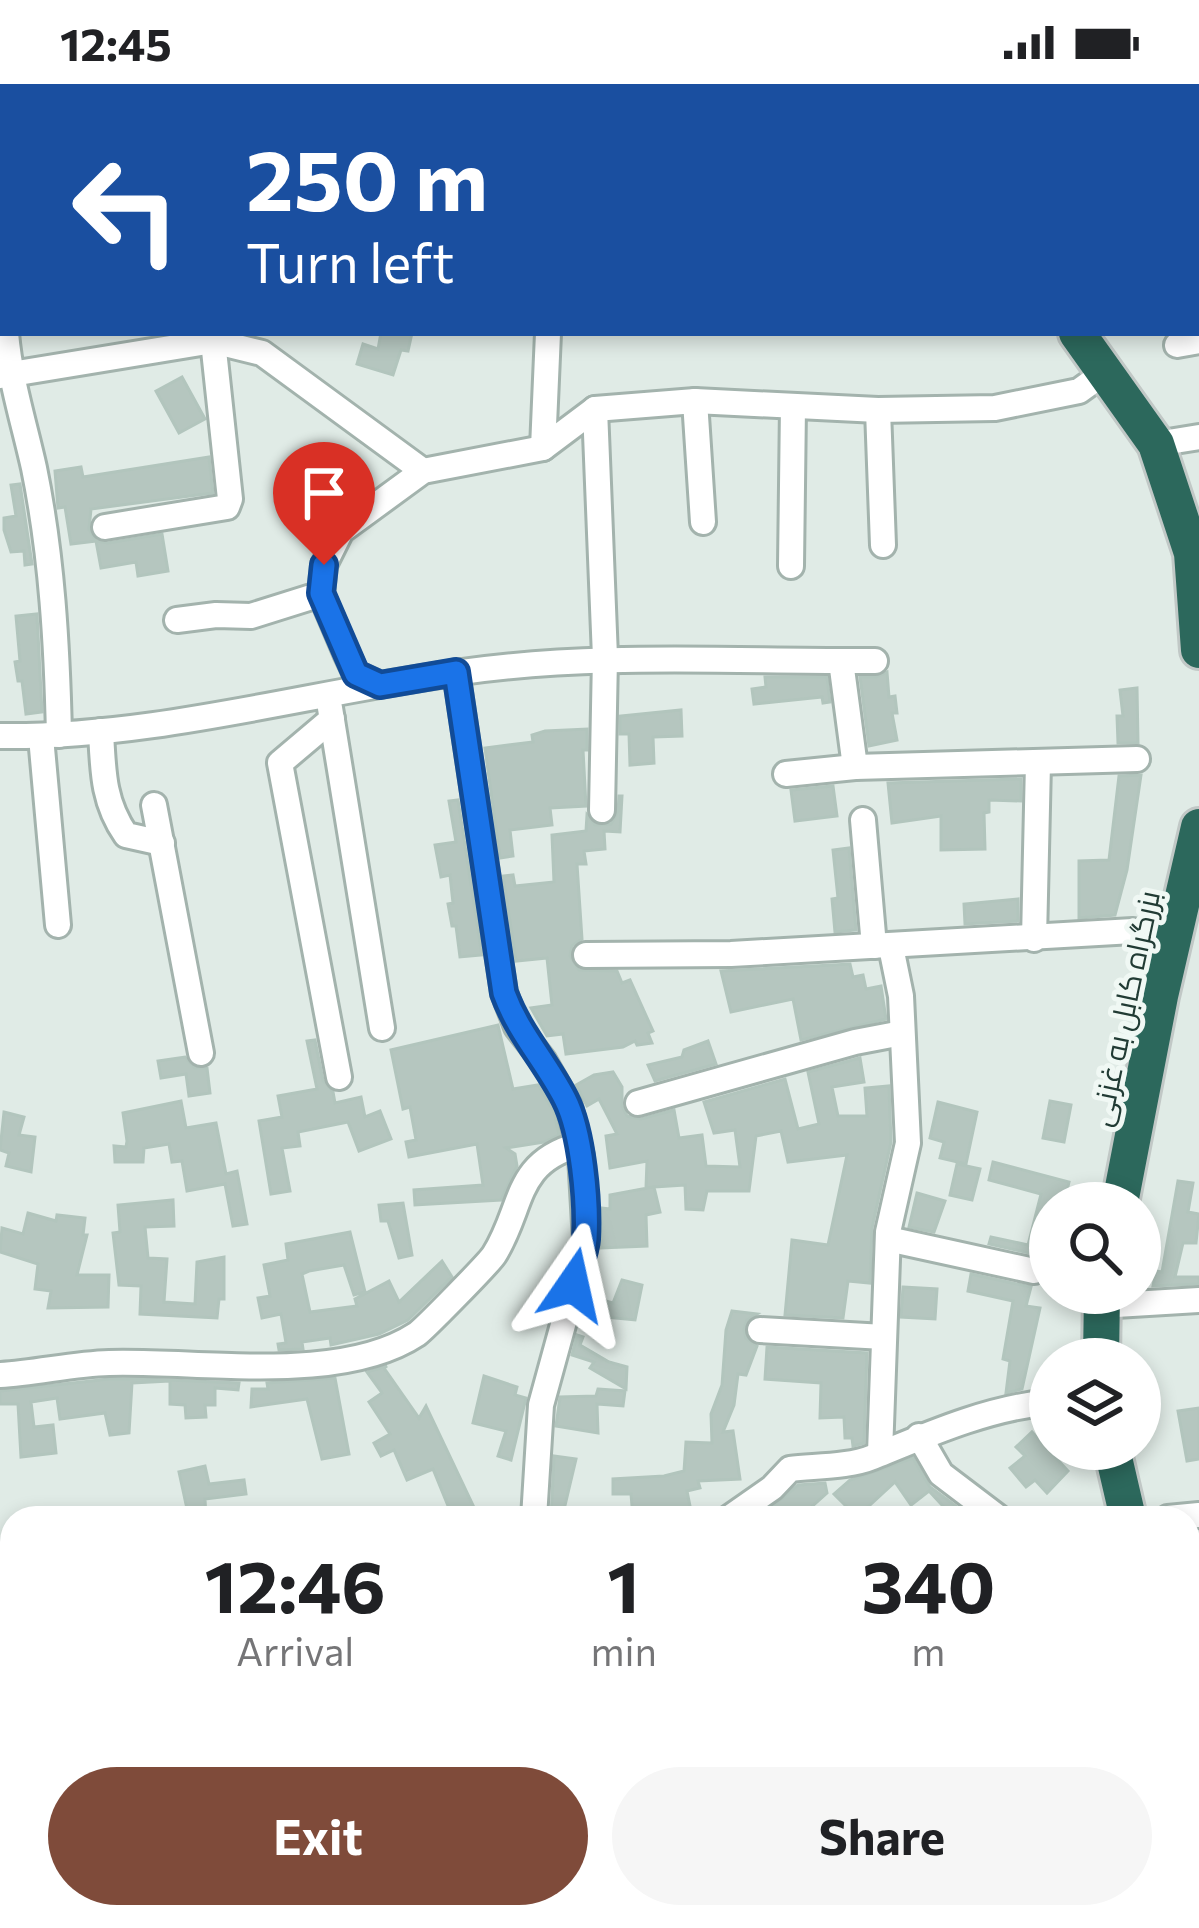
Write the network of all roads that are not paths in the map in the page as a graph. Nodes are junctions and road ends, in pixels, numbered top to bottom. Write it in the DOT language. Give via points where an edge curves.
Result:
graph roads {
  1 [pos="6,336"];
  2 [pos="548,336"];
  3 [pos="1079,336"];
  4 [pos="202,340"];
  5 [pos="1104,373"];
  6 [pos="5,376"];
  7 [pos="695,401"];
  8 [pos="794,406"];
  9 [pos="595,409"];
  10 [pos="878,410"];
  11 [pos="1199,437"];
  12 [pos="1156,444"];
  13 [pos="543,448"];
  14 [pos="423,471"];
  15 [pos="703,522"];
  16 [pos="105,527"];
  17 [pos="883,545"];
  18 [pos="1196,553"];
  19 [pos="791,566"];
  20 [pos="321,593"];
  21 [pos="177,620"];
  22 [pos="1199,650"];
  23 [pos="604,657"];
  24 [pos="841,661"];
  25 [pos="875,661"];
  26 [pos="456,672"];
  27 [pos="380,685"];
  28 [pos="330,706"];
  29 [pos="101,731"];
  30 [pos="0,736"];
  31 [pos="50,736"];
  32 [pos="1138,759"];
  33 [pos="1038,763"];
  34 [pos="855,767"];
  35 [pos="786,774"];
  36 [pos="154,805"];
  37 [pos="602,810"];
  38 [pos="863,820"];
  39 [pos="1199,827"];
  40 [pos="162,843"];
  41 [pos="58,926"];
  42 [pos="1133,931"];
  43 [pos="1034,939"];
  44 [pos="883,947"];
  45 [pos="586,956"];
  46 [pos="382,1028"];
  47 [pos="902,1033"];
  48 [pos="201,1053"];
  49 [pos="339,1077"];
  50 [pos="638,1103"];
  51 [pos="578,1144"];
  52 [pos="1124,1182"];
  53 [pos="888,1240"];
  54 [pos="1029,1270"];
  55 [pos="1161,1300"];
  56 [pos="1199,1300"];
  57 [pos="760,1330"];
  58 [pos="884,1337"];
  59 [pos="0,1375"];
  60 [pos="1029,1404"];
  61 [pos="919,1436"];
  62 [pos="880,1453"];
  63 [pos="1117,1470"];
  64 [pos="535,1506"];
  65 [pos="746,1506"];
  66 [pos="983,1506"];
  67 [pos="1125,1506"];
  1 -- 6 [label="street"];
  2 -- 13 [label="street"];
  3 -- 5 [label="highway"];
  4 -- 6 [label="street"];
  4 -- 14 [label="street" via="262,353"];
  4 -- 16 [label="street" via="227,507"];
  5 -- 10 [label="street" via="1078,391 995,408"];
  5 -- 12 [label="highway"];
  6 -- 31 [label="street" via="34,470 53,608"];
  7 -- 8 [label="street"];
  7 -- 9 [label="street"];
  7 -- 15 [label="street"];
  8 -- 10 [label="street"];
  8 -- 19 [label="street"];
  9 -- 13 [label="street"];
  9 -- 23 [label="street"];
  10 -- 17 [label="street"];
  11 -- 12 [label="street"];
  12 -- 18 [label="highway"];
  13 -- 14 [label="street"];
  14 -- 20 [label="street" via="341,531"];
  18 -- 22 [label="highway"];
  20 -- 21 [label="street" via="242,618"];
  20 -- 27 [label="street" via="356,674"];
  23 -- 24 [label="street"];
  23 -- 26 [label="street"];
  23 -- 37 [label="street"];
  24 -- 25 [label="street"];
  24 -- 34 [label="street"];
  26 -- 27 [label="street"];
  26 -- 51 [label="street" via="504,993 569,1106"];
  27 -- 28 [label="street"];
  28 -- 29 [label="street"];
  28 -- 46 [label="street"];
  28 -- 49 [label="street" via="280,763"];
  29 -- 31 [label="street"];
  29 -- 40 [label="street" via="110,812 126,836"];
  30 -- 31 [label="street"];
  31 -- 41 [label="street"];
  32 -- 33 [label="street"];
  33 -- 34 [label="street"];
  33 -- 43 [label="street"];
  34 -- 35 [label="street"];
  36 -- 40 [label="street"];
  38 -- 44 [label="street"];
  39 -- 52 [label="highway, بزرگراه کابل به غزنی"];
  40 -- 48 [label="street"];
  42 -- 43 [label="street"];
  43 -- 44 [label="street"];
  44 -- 45 [label="street"];
  44 -- 47 [label="street" via="901,996"];
  47 -- 50 [label="street"];
  47 -- 53 [label="street" via="908,1143"];
  51 -- 59 [label="street" via="535,1168 493,1257 418,1333 368,1355 275,1367 106,1363"];
  51 -- 64 [label="street" via="586,1241 542,1406"];
  53 -- 54 [label="street"];
  53 -- 58 [label="street"];
  55 -- 56 [label="street"];
  57 -- 58 [label="street"];
  58 -- 62 [label="street"];
  60 -- 61 [label="street"];
  61 -- 62 [label="street"];
  61 -- 66 [label="street" via="941,1474"];
  62 -- 65 [label="street" via="790,1468"];
  63 -- 67 [label="highway"];
}
